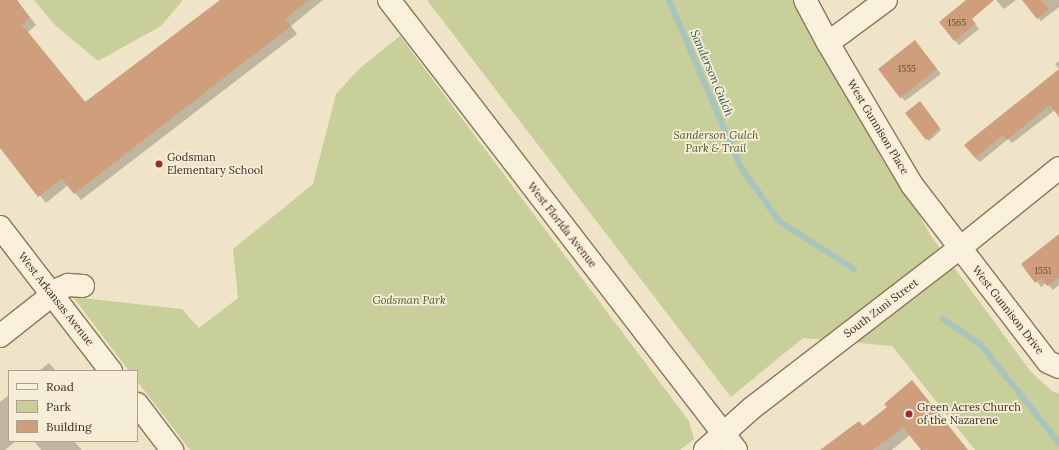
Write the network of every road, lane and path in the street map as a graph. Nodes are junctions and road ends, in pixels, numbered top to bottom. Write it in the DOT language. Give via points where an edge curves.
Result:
graph roads {
  1 [pos="389,0"];
  2 [pos="805,0"];
  3 [pos="886,0"];
  4 [pos="828,43"];
  5 [pos="1059,168"];
  6 [pos="0,227"];
  7 [pos="960,248"];
  8 [pos="83,286"];
  9 [pos="51,294"];
  10 [pos="0,336"];
  11 [pos="1059,367"];
  12 [pos="111,370"];
  13 [pos="138,405"];
  14 [pos="729,442"];
  15 [pos="172,450"];
  16 [pos="705,450"];
  1 -- 14 [label="street, West Florida Avenue"];
  2 -- 4 [label="street, West Gunnison Place"];
  3 -- 4 [label="street"];
  4 -- 7 [label="street, West Gunnison Place" via="912,185"];
  5 -- 7 [label="street, South Zuni Street"];
  6 -- 9 [label="street, West Arkansas Avenue"];
  7 -- 11 [label="street, West Gunnison Drive" via="1048,362"];
  7 -- 14 [label="street, South Zuni Street" via="752,408"];
  8 -- 9 [label="street" via="68,285"];
  9 -- 10 [label="street"];
  9 -- 12 [label="street, West Arkansas Avenue"];
  13 -- 15 [label="street"];
  14 -- 16 [label="street, South Zuni Street"];
}
